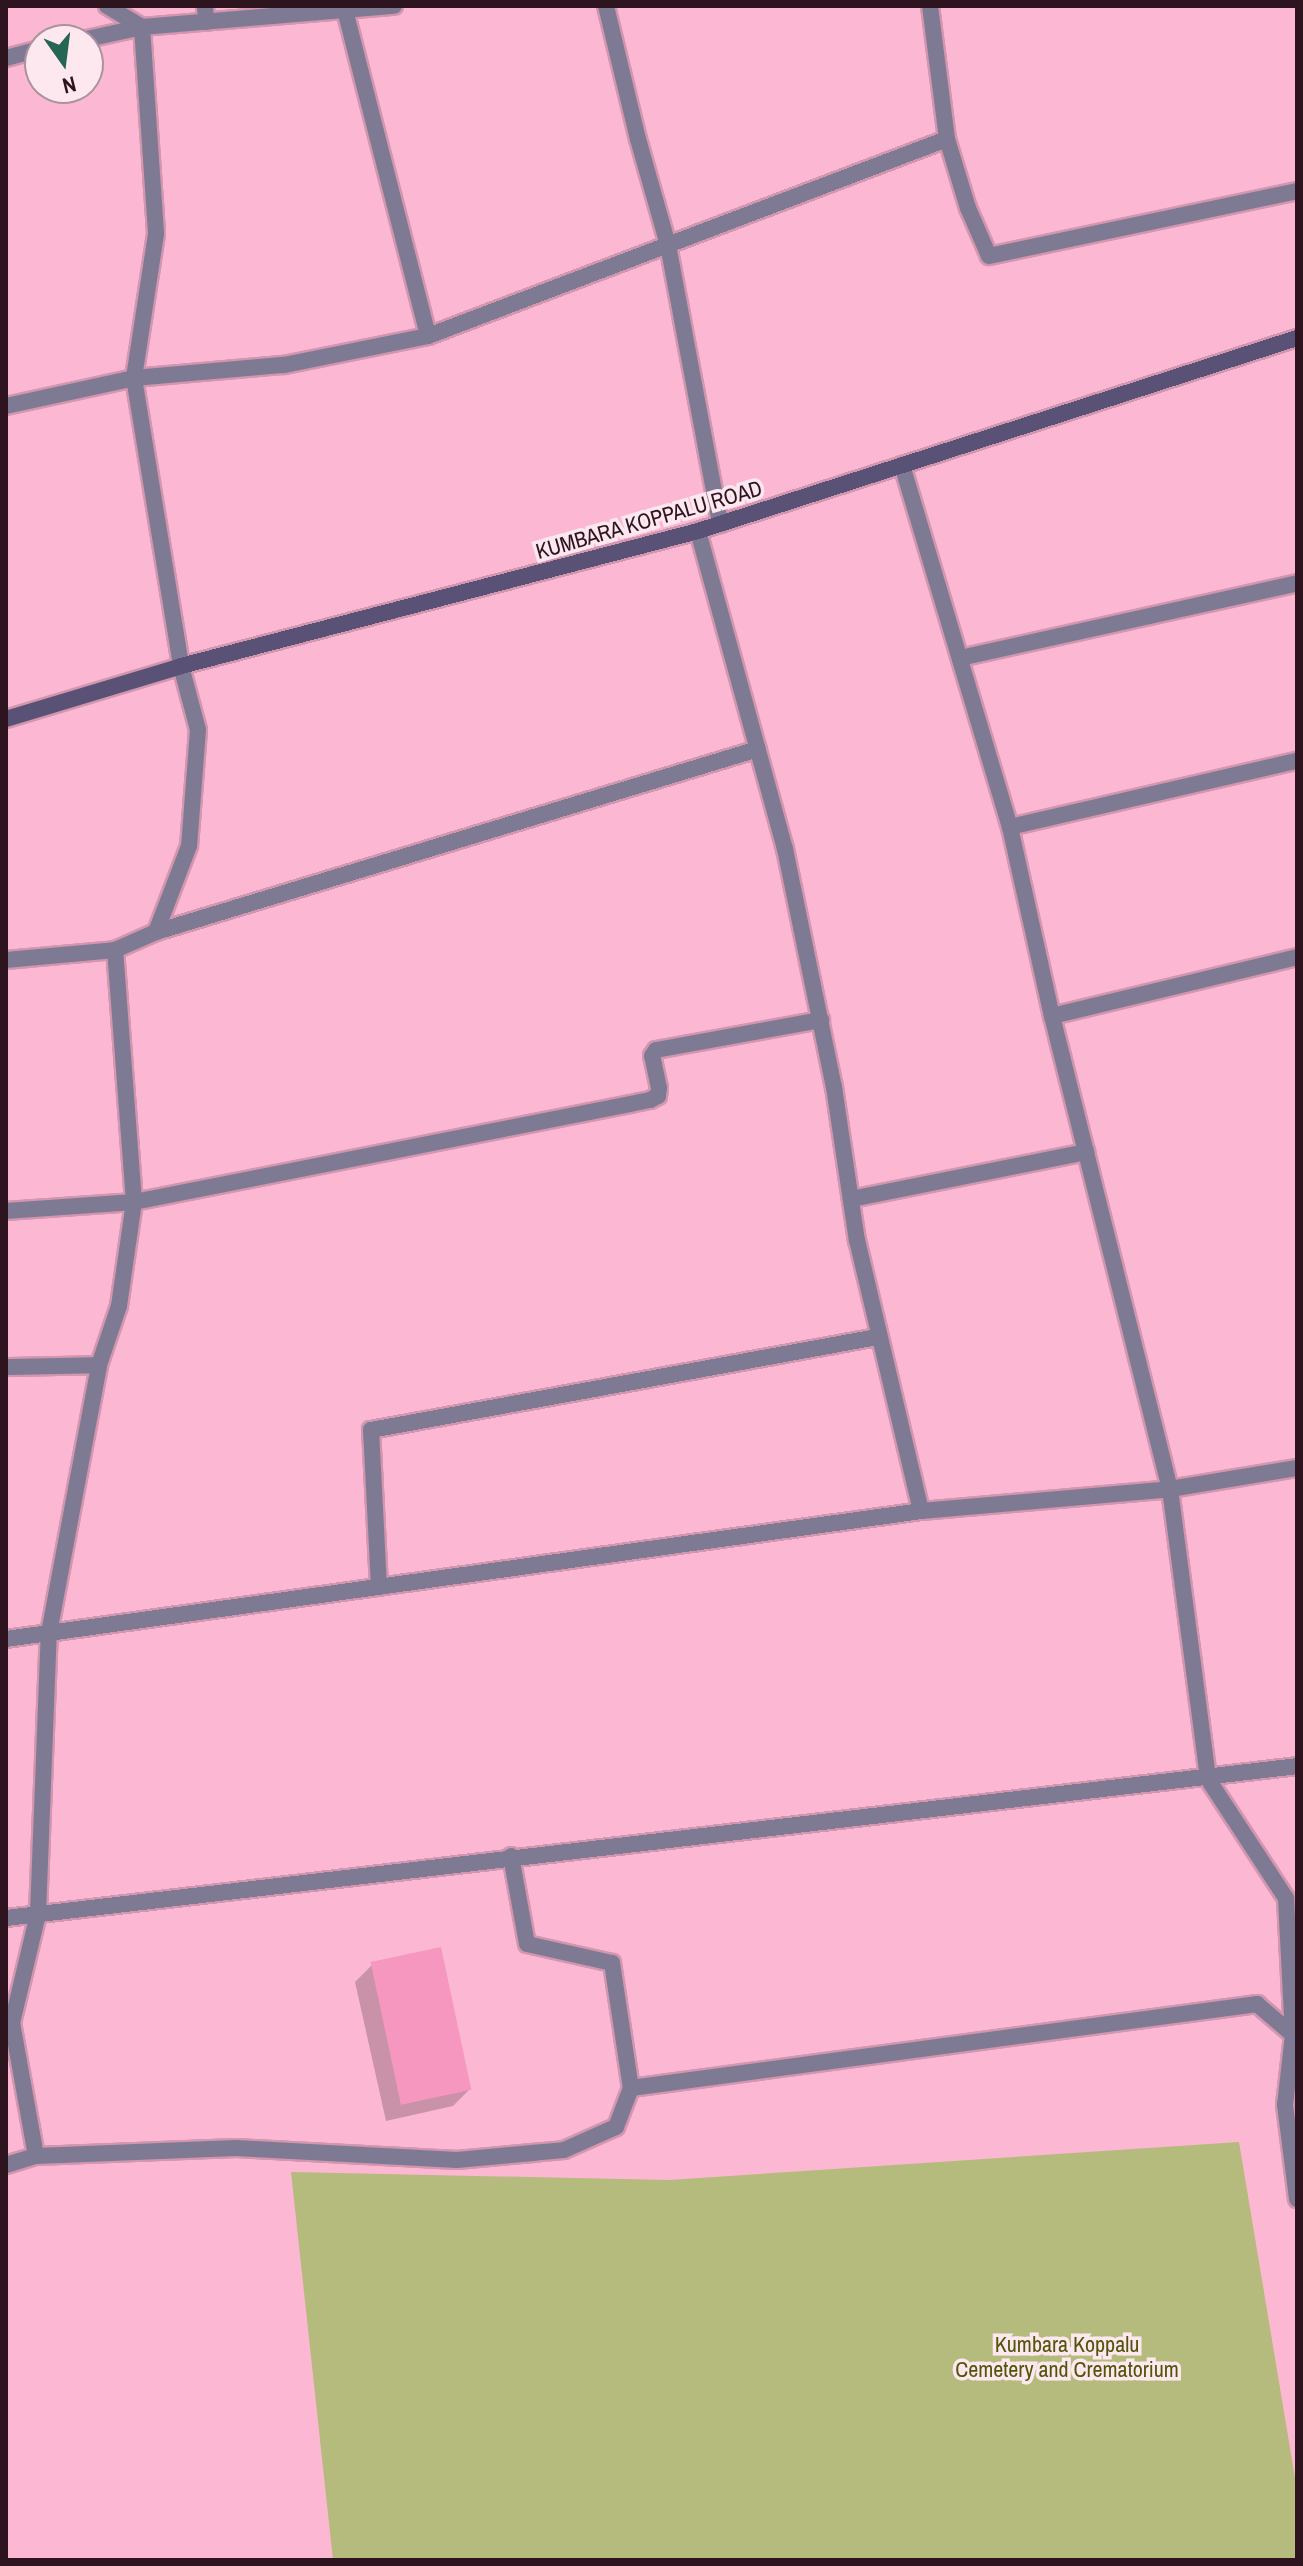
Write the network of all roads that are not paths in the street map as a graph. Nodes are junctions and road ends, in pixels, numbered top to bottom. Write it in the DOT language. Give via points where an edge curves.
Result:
graph roads {
  1 [pos="107,6"];
  2 [pos="383,6"];
  3 [pos="606,6"];
  4 [pos="930,6"];
  5 [pos="345,10"];
  6 [pos="205,14"];
  7 [pos="142,27"];
  8 [pos="104,35"];
  9 [pos="947,139"];
  10 [pos="1297,191"];
  11 [pos="668,245"];
  12 [pos="428,336"];
  13 [pos="1297,338"];
  14 [pos="134,378"];
  15 [pos="6,406"];
  16 [pos="902,465"];
  17 [pos="720,524"];
  18 [pos="698,531"];
  19 [pos="1297,583"];
  20 [pos="960,658"];
  21 [pos="181,666"];
  22 [pos="6,719"];
  23 [pos="758,749"];
  24 [pos="1297,761"];
  25 [pos="1010,827"];
  26 [pos="156,932"];
  27 [pos="115,950"];
  28 [pos="1297,957"];
  29 [pos="6,960"];
  30 [pos="1052,1016"];
  31 [pos="821,1020"];
  32 [pos="1086,1152"];
  33 [pos="851,1199"];
  34 [pos="134,1202"];
  35 [pos="6,1211"];
  36 [pos="877,1337"];
  37 [pos="99,1365"];
  38 [pos="6,1367"];
  39 [pos="1297,1468"];
  40 [pos="1170,1489"];
  41 [pos="921,1511"];
  42 [pos="379,1587"];
  43 [pos="49,1633"];
  44 [pos="6,1639"];
  45 [pos="1297,1766"];
  46 [pos="1208,1779"];
  47 [pos="511,1856"];
  48 [pos="38,1914"];
  49 [pos="6,1918"];
  50 [pos="1293,2035"];
  51 [pos="631,2088"];
  52 [pos="1291,2104"];
  53 [pos="36,2156"];
  54 [pos="6,2165"];
  55 [pos="1297,2199"];
  1 -- 7 [label="street"];
  2 -- 5 [label="street"];
  3 -- 11 [label="street"];
  4 -- 9 [label="street"];
  5 -- 6 [label="street"];
  5 -- 12 [label="street"];
  6 -- 7 [label="street"];
  7 -- 8 [label="street"];
  7 -- 14 [label="street" via="156,234"];
  9 -- 10 [label="street" via="989,256"];
  9 -- 11 [label="street"];
  11 -- 12 [label="street"];
  11 -- 17 [label="street"];
  12 -- 14 [label="street" via="284,365"];
  13 -- 16 [label="street, KUMBARA KOPPALU ROAD"];
  14 -- 15 [label="street"];
  14 -- 21 [label="street"];
  16 -- 17 [label="street, KUMBARA KOPPALU ROAD"];
  16 -- 20 [label="street"];
  17 -- 18 [label="street, KUMBARA KOPPALU ROAD"];
  18 -- 21 [label="street, KUMBARA KOPPALU ROAD"];
  18 -- 23 [label="street"];
  19 -- 20 [label="street"];
  20 -- 25 [label="street"];
  21 -- 22 [label="street, KUMBARA KOPPALU ROAD"];
  21 -- 26 [label="street" via="198,730 189,846"];
  23 -- 26 [label="street"];
  23 -- 31 [label="street"];
  24 -- 25 [label="street"];
  25 -- 30 [label="street"];
  26 -- 27 [label="street"];
  27 -- 29 [label="street"];
  27 -- 34 [label="street"];
  28 -- 30 [label="street"];
  30 -- 32 [label="street"];
  31 -- 33 [label="street"];
  31 -- 34 [label="street" via="656,1050 652,1056 659,1088 650,1100"];
  32 -- 33 [label="street"];
  32 -- 40 [label="street"];
  33 -- 36 [label="street"];
  34 -- 35 [label="street"];
  34 -- 37 [label="street" via="119,1306"];
  36 -- 41 [label="street"];
  36 -- 42 [label="street" via="371,1430"];
  37 -- 38 [label="street"];
  37 -- 43 [label="street"];
  39 -- 40 [label="street"];
  40 -- 41 [label="street"];
  40 -- 46 [label="street"];
  41 -- 42 [label="street"];
  42 -- 43 [label="street"];
  43 -- 44 [label="street"];
  43 -- 48 [label="street"];
  45 -- 46 [label="street"];
  46 -- 47 [label="street"];
  46 -- 50 [label="street" via="1286,1898"];
  47 -- 48 [label="street"];
  47 -- 51 [label="street" via="527,1944 612,1963"];
  48 -- 49 [label="street"];
  48 -- 53 [label="street" via="12,2023"];
  50 -- 51 [label="street" via="1257,2004"];
  50 -- 52 [label="street"];
  51 -- 53 [label="street" via="616,2127 564,2150 457,2160 236,2148"];
  52 -- 55 [label="street"];
  53 -- 54 [label="street"];
}
